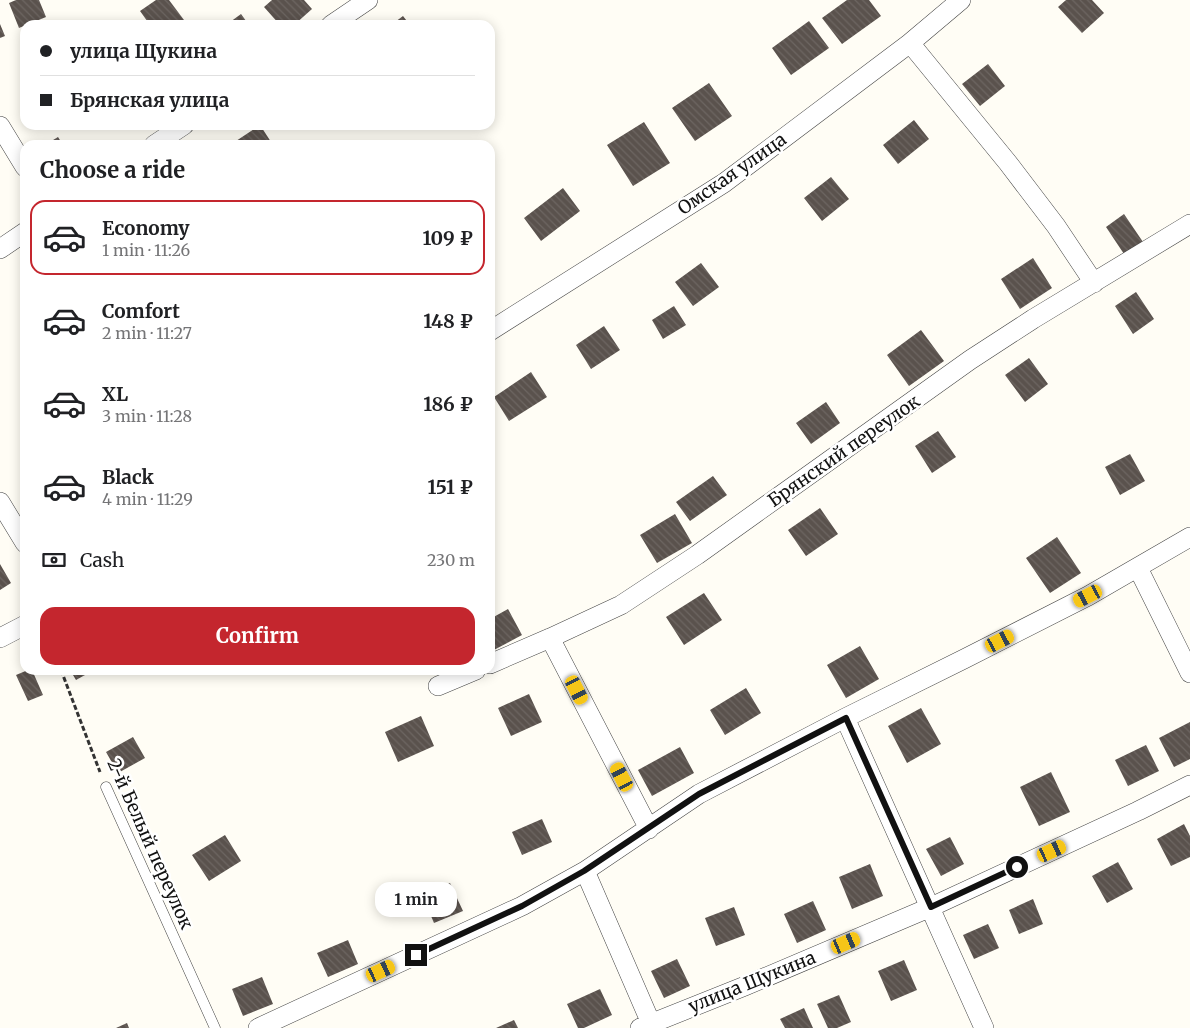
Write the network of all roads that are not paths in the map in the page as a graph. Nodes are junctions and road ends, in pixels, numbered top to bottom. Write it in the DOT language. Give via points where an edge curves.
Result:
graph roads {
  1 [pos="368,0"];
  2 [pos="961,0"];
  3 [pos="338,20"];
  4 [pos="910,44"];
  5 [pos="0,126"];
  6 [pos="176,130"];
  7 [pos="162,140"];
  8 [pos="20,159"];
  9 [pos="1190,224"];
  10 [pos="20,235"];
  11 [pos="0,249"];
  12 [pos="1094,283"];
  13 [pos="495,328"];
  14 [pos="0,502"];
  15 [pos="20,535"];
  16 [pos="1190,537"];
  17 [pos="1138,568"];
  18 [pos="20,628"];
  19 [pos="0,638"];
  20 [pos="550,638"];
  21 [pos="495,662"];
  22 [pos="1190,673"];
  23 [pos="464,675"];
  24 [pos="438,686"];
  25 [pos="846,718"];
  26 [pos="1190,785"];
  27 [pos="106,787"];
  28 [pos="649,829"];
  29 [pos="584,871"];
  30 [pos="931,907"];
  31 [pos="648,1026"];
  32 [pos="215,1028"];
  33 [pos="258,1028"];
  34 [pos="984,1028"];
  1 -- 3 [label="street"];
  2 -- 4 [label="street, Омская улица"];
  4 -- 12 [label="street" via="1008,163"];
  4 -- 13 [label="street, Омская улица" via="724,183"];
  5 -- 8 [label="street"];
  6 -- 7 [label="street"];
  9 -- 12 [label="street, Брянский переулок"];
  10 -- 11 [label="street"];
  12 -- 20 [label="street, Брянский переулок" via="970,360 697,556 621,605"];
  14 -- 15 [label="street"];
  16 -- 17 [label="street"];
  17 -- 22 [label="street"];
  17 -- 25 [label="street"];
  18 -- 19 [label="street"];
  20 -- 21 [label="street, Брянский переулок"];
  20 -- 28 [label="street"];
  23 -- 24 [label="street"];
  25 -- 28 [label="street" via="699,794"];
  25 -- 30 [label="street"];
  26 -- 30 [label="street, улица Щукина"];
  27 -- 32 [label="lane, 2-й Белый переулок"];
  28 -- 29 [label="street"];
  29 -- 31 [label="street"];
  29 -- 33 [label="street" via="522,906"];
  30 -- 31 [label="street, улица Щукина"];
  30 -- 34 [label="street"];
}
